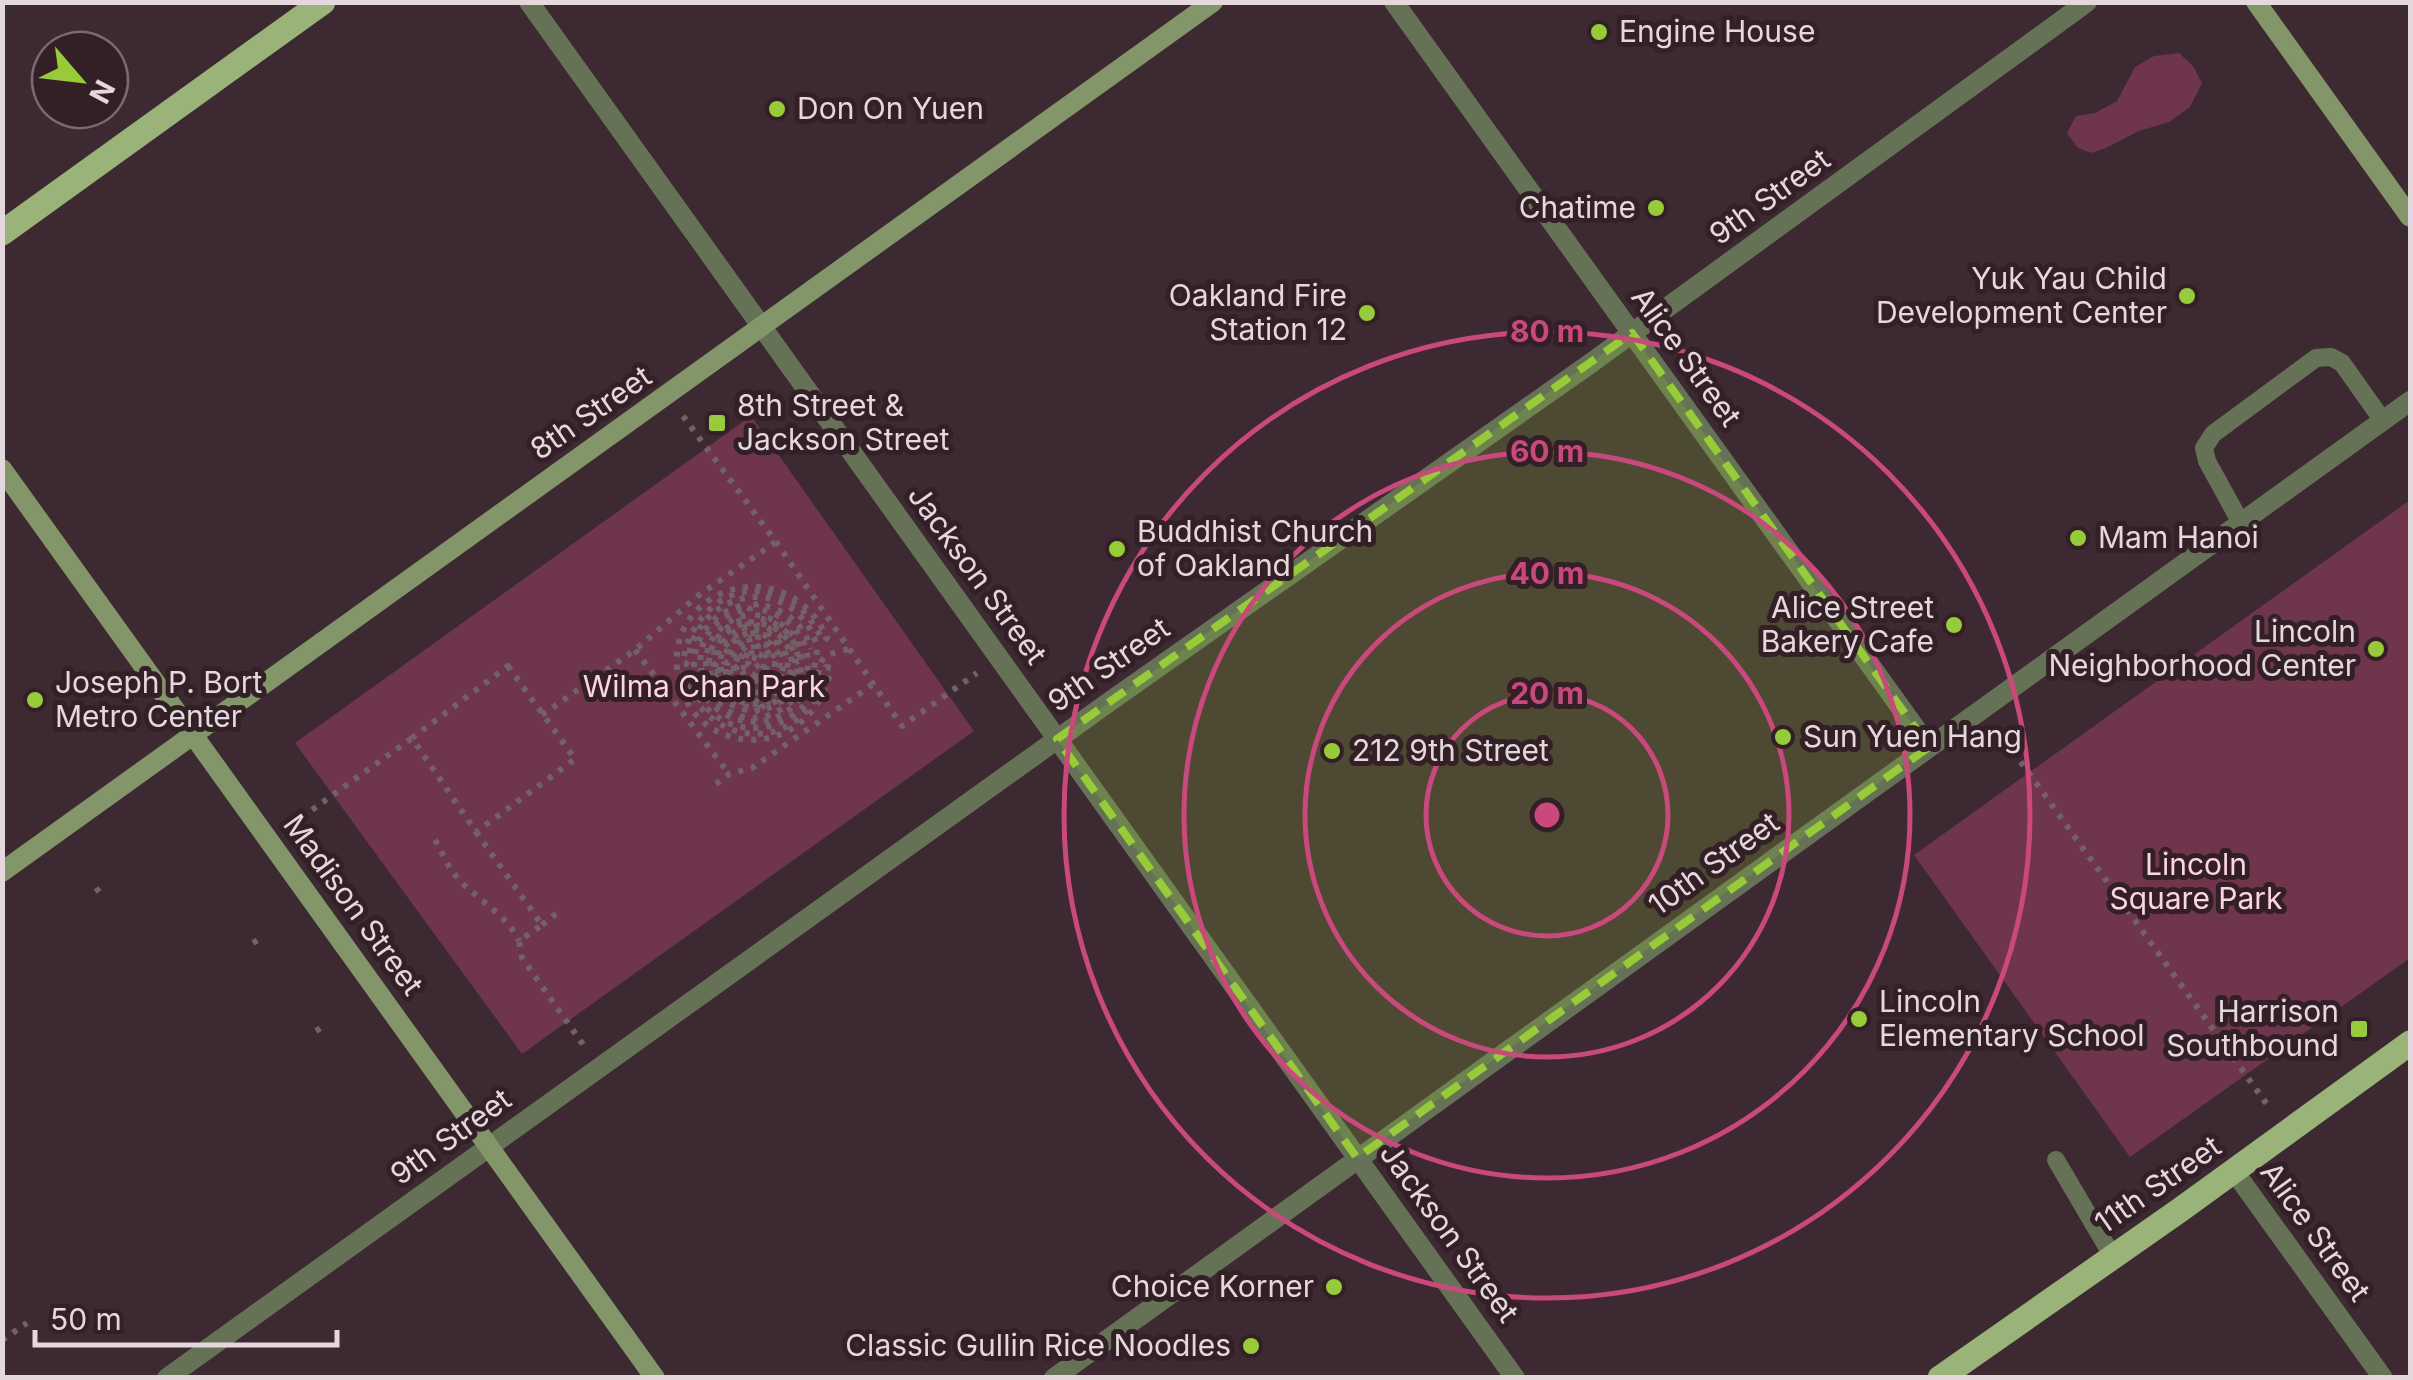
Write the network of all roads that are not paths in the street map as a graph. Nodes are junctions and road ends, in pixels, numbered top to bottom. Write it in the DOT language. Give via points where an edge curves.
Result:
graph roads {
  1 [pos="323,2"];
  2 [pos="529,2"];
  3 [pos="1213,2"];
  4 [pos="1394,2"];
  5 [pos="2087,2"];
  6 [pos="2256,2"];
  7 [pos="2410,217"];
  8 [pos="2,233"];
  9 [pos="762,327"];
  10 [pos="1632,334"];
  11 [pos="2410,401"];
  12 [pos="2382,421"];
  13 [pos="2,468"];
  14 [pos="2241,523"];
  15 [pos="194,735"];
  16 [pos="1058,739"];
  17 [pos="1929,747"];
  18 [pos="2,872"];
  19 [pos="2410,1043"];
  20 [pos="489,1146"];
  21 [pos="1358,1158"];
  22 [pos="2056,1160"];
  23 [pos="2234,1171"];
  24 [pos="2113,1257"];
  25 [pos="167,1378"];
  26 [pos="655,1378"];
  27 [pos="1054,1378"];
  28 [pos="1516,1378"];
  29 [pos="1940,1378"];
  30 [pos="2383,1378"];
  1 -- 8 [label="main road"];
  2 -- 9 [label="street, Jackson Street"];
  3 -- 9 [label="main road, 8th Street"];
  4 -- 10 [label="street, Alice Street"];
  5 -- 10 [label="street, 9th Street"];
  6 -- 7 [label="main road"];
  9 -- 15 [label="main road, 8th Street"];
  9 -- 16 [label="street, Jackson Street"];
  10 -- 16 [label="street, 9th Street"];
  10 -- 17 [label="street, Alice Street"];
  11 -- 12 [label="street, 10th Street"];
  12 -- 14 [label="street, 10th Street"];
  12 -- 14 [label="lane" via="2342,363 2316,358 2213,434 2204,448"];
  13 -- 15 [label="main road, Madison Street"];
  14 -- 17 [label="street, 10th Street"];
  15 -- 18 [label="main road, 8th Street"];
  15 -- 20 [label="main road, Madison Street"];
  16 -- 20 [label="street, 9th Street"];
  16 -- 21 [label="street, Jackson Street"];
  17 -- 21 [label="street, 10th Street"];
  19 -- 23 [label="main road, 11th Street"];
  20 -- 25 [label="street, 9th Street"];
  20 -- 26 [label="main road, Madison Street"];
  21 -- 27 [label="street, 10th Street"];
  21 -- 28 [label="street, Jackson Street"];
  22 -- 24 [label="lane"];
  23 -- 24 [label="main road, 11th Street"];
  23 -- 30 [label="street, Alice Street"];
  24 -- 29 [label="main road, 11th Street"];
}
